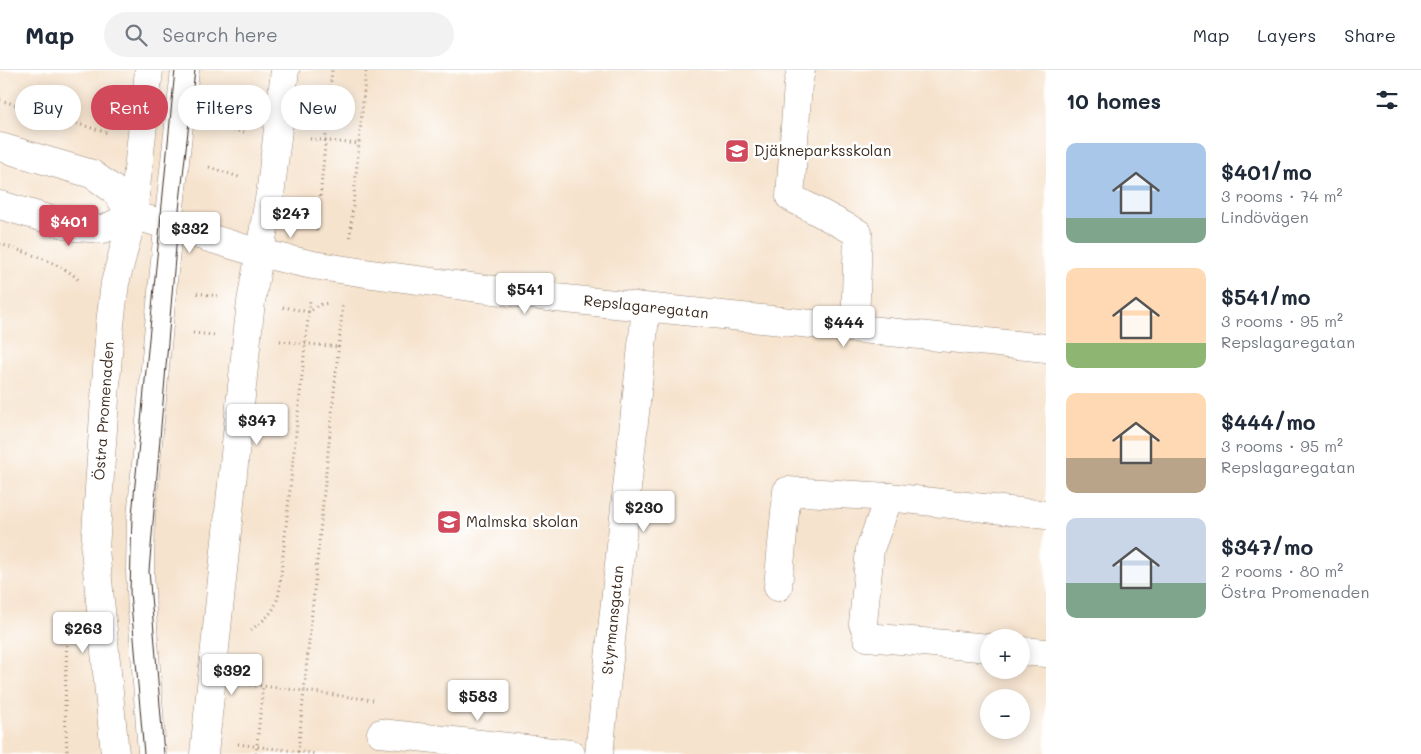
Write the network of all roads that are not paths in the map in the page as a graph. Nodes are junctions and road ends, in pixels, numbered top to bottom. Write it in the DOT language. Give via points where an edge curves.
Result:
graph roads {
  1 [pos="149,70"];
  2 [pos="185,70"];
  3 [pos="285,70"];
  4 [pos="800,70"];
  5 [pos="0,147"];
  6 [pos="0,204"];
  7 [pos="133,215"];
  8 [pos="169,226"];
  9 [pos="259,253"];
  10 [pos="646,308"];
  11 [pos="855,328"];
  12 [pos="1046,348"];
  13 [pos="889,497"];
  14 [pos="1046,515"];
  15 [pos="778,587"];
  16 [pos="980,647"];
  17 [pos="1030,652"];
  18 [pos="1046,653"];
  19 [pos="381,733"];
  20 [pos="114,753"];
  21 [pos="152,754"];
  22 [pos="204,754"];
  23 [pos="571,754"];
  24 [pos="599,754"];
  1 -- 7 [label="main road, Östra Promenaden"];
  2 -- 8 [label="main road"];
  3 -- 9 [label="main road" via="271,188"];
  4 -- 11 [label="main road" via="790,197 858,233"];
  5 -- 7 [label="main road" via="92,174 114,190"];
  6 -- 7 [label="main road" via="85,228 104,229"];
  7 -- 8 [label="main road, Repslagaregatan"];
  7 -- 20 [label="main road, Östra Promenaden" via="115,282 110,324 95,549"];
  8 -- 9 [label="main road, Repslagaregatan"];
  8 -- 21 [label="main road" via="140,518 142,611"];
  9 -- 10 [label="main road, Repslagaregatan" via="313,265"];
  9 -- 22 [label="main road" via="246,338"];
  10 -- 11 [label="main road, Repslagaregatan"];
  10 -- 24 [label="main road, Styrmansgatan"];
  11 -- 12 [label="main road, Repslagaregatan"];
  13 -- 14 [label="main road"];
  13 -- 15 [label="main road" via="787,491"];
  13 -- 16 [label="main road" via="870,549 865,630"];
  17 -- 18 [label="main road"];
  19 -- 23 [label="main road"];
}
